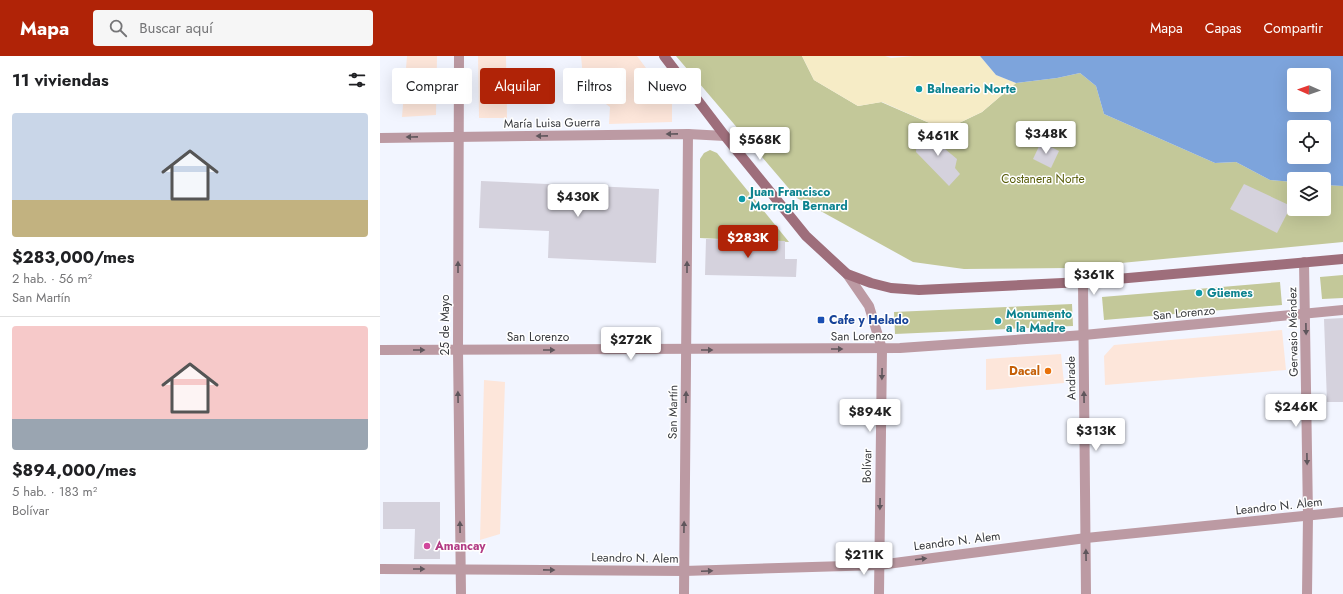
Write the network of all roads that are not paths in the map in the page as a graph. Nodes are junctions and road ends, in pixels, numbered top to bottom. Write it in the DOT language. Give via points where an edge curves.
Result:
graph roads {
  1 [pos="459,56"];
  2 [pos="664,56"];
  3 [pos="688,134"];
  4 [pos="725,136"];
  5 [pos="459,137"];
  6 [pos="380,138"];
  7 [pos="1343,259"];
  8 [pos="1304,262"];
  9 [pos="847,274"];
  10 [pos="1083,282"];
  11 [pos="1343,310"];
  12 [pos="1306,314"];
  13 [pos="1084,336"];
  14 [pos="882,349"];
  15 [pos="380,350"];
  16 [pos="458,350"];
  17 [pos="687,350"];
  18 [pos="1343,512"];
  19 [pos="1308,516"];
  20 [pos="1086,538"];
  21 [pos="879,565"];
  22 [pos="380,569"];
  23 [pos="461,569"];
  24 [pos="684,572"];
  25 [pos="461,594"];
  26 [pos="684,594"];
  27 [pos="879,594"];
  28 [pos="1086,594"];
  29 [pos="1307,594"];
  1 -- 5 [label="street, 25 de Mayo"];
  2 -- 4 [label="main road"];
  3 -- 4 [label="street, María Luisa Guerra"];
  3 -- 5 [label="street, María Luisa Guerra, one-way"];
  17 -- 3 [label="street, San Martín, one-way"];
  4 -- 9 [label="main road" via="806,236"];
  5 -- 6 [label="street, María Luisa Guerra, one-way"];
  16 -- 5 [label="street, 25 de Mayo, one-way"];
  7 -- 8 [label="main road"];
  8 -- 10 [label="main road"];
  8 -- 12 [label="street, Gervasio Méndez"];
  9 -- 10 [label="main road" via="891,288 919,290"];
  9 -- 14 [label="street, Bolívar" via="868,306"];
  10 -- 13 [label="street, Andrade"];
  11 -- 12 [label="street, San Lorenzo"];
  12 -- 13 [label="street, San Lorenzo"];
  12 -- 19 [label="street, Gervasio Méndez, one-way"];
  13 -- 14 [label="street, San Lorenzo"];
  20 -- 13 [label="street, Andrade, one-way"];
  17 -- 14 [label="street, San Lorenzo, one-way"];
  14 -- 21 [label="street, Bolívar, one-way"];
  15 -- 16 [label="street, San Lorenzo, one-way"];
  16 -- 17 [label="street, San Lorenzo, one-way"];
  23 -- 16 [label="street, 25 de Mayo, one-way"];
  24 -- 17 [label="street, San Martín, one-way"];
  18 -- 19 [label="street, Leandro N. Alem"];
  19 -- 20 [label="street, Leandro N. Alem"];
  19 -- 29 [label="street, Gervasio Méndez"];
  21 -- 20 [label="street, Leandro N. Alem, one-way"];
  28 -- 20 [label="street, Andrade, one-way"];
  24 -- 21 [label="street, Leandro N. Alem, one-way"];
  21 -- 27 [label="street, Bolívar"];
  22 -- 23 [label="street, Leandro N. Alem, one-way"];
  23 -- 24 [label="street, Leandro N. Alem, one-way"];
  23 -- 25 [label="street, 25 de Mayo"];
  24 -- 26 [label="street, San Martín"];
}
